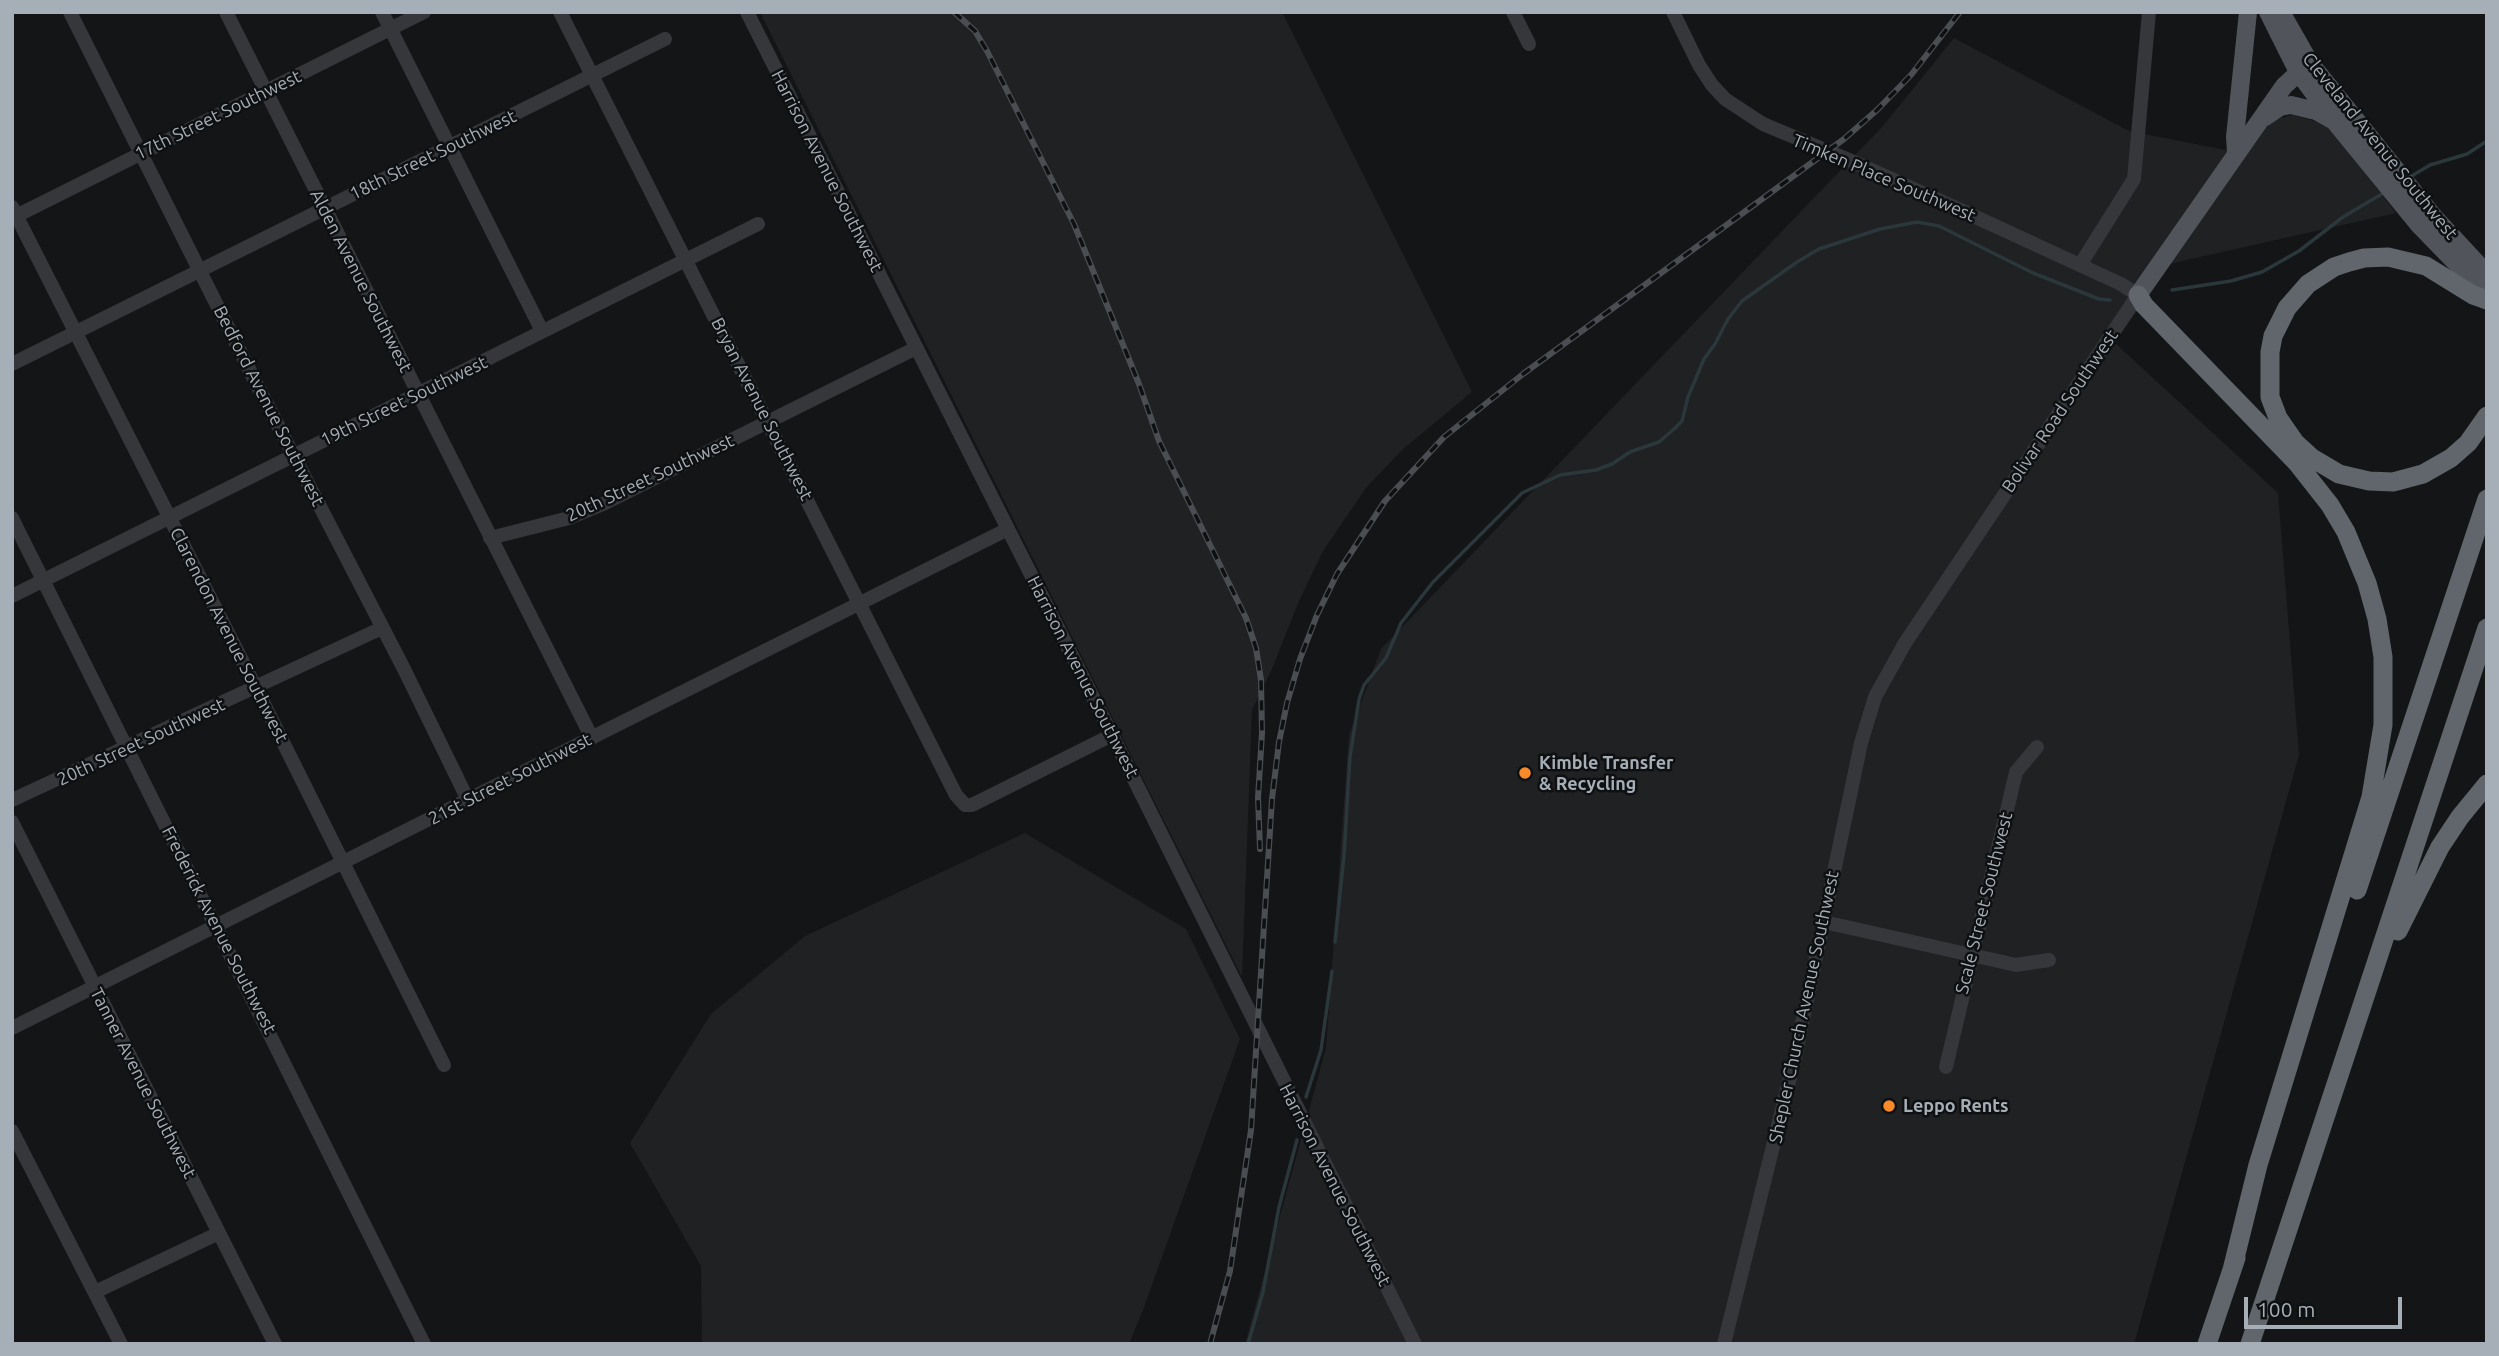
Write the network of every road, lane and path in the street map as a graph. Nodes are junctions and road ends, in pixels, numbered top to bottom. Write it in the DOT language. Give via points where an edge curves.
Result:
graph roads {
  1 [pos="69,12"];
  2 [pos="226,12"];
  3 [pos="382,12"];
  4 [pos="424,12"];
  5 [pos="561,12"];
  6 [pos="747,12"];
  7 [pos="1513,12"];
  8 [pos="1674,12"];
  9 [pos="2149,12"];
  10 [pos="2248,12"];
  11 [pos="2268,12"];
  12 [pos="2281,12"];
  13 [pos="390,29"];
  14 [pos="665,39"];
  15 [pos="1529,44"];
  16 [pos="2304,67"];
  17 [pos="593,75"];
  18 [pos="266,92"];
  19 [pos="2260,122"];
  20 [pos="2335,122"];
  21 [pos="449,146"];
  22 [pos="2236,152"];
  23 [pos="141,154"];
  24 [pos="324,208"];
  25 [pos="14,214"];
  26 [pos="758,224"];
  27 [pos="686,260"];
  28 [pos="2080,265"];
  29 [pos="199,271"];
  30 [pos="2487,274"];
  31 [pos="2138,295"];
  32 [pos="2487,297"];
  33 [pos="542,331"];
  34 [pos="76,332"];
  35 [pos="916,348"];
  36 [pos="12,364"];
  37 [pos="418,394"];
  38 [pos="2487,416"];
  39 [pos="769,422"];
  40 [pos="2294,441"];
  41 [pos="293,456"];
  42 [pos="2487,499"];
  43 [pos="169,517"];
  44 [pos="12,518"];
  45 [pos="1008,529"];
  46 [pos="490,538"];
  47 [pos="44,580"];
  48 [pos="12,596"];
  49 [pos="860,603"];
  50 [pos="382,628"];
  51 [pos="2487,628"];
  52 [pos="1887,673"];
  53 [pos="256,688"];
  54 [pos="1112,734"];
  55 [pos="592,738"];
  56 [pos="2037,747"];
  57 [pos="127,748"];
  58 [pos="2487,784"];
  59 [pos="12,800"];
  60 [pos="468,800"];
  61 [pos="12,822"];
  62 [pos="342,861"];
  63 [pos="1824,922"];
  64 [pos="216,925"];
  65 [pos="1971,956"];
  66 [pos="2049,960"];
  67 [pos="94,986"];
  68 [pos="12,1028"];
  69 [pos="444,1065"];
  70 [pos="1946,1067"];
  71 [pos="12,1130"];
  72 [pos="2294,1210"];
  73 [pos="219,1233"];
  74 [pos="2232,1269"];
  75 [pos="95,1292"];
  76 [pos="121,1344"];
  77 [pos="275,1344"];
  78 [pos="424,1344"];
  79 [pos="1415,1344"];
  80 [pos="1724,1344"];
  81 [pos="2207,1344"];
  82 [pos="2250,1344"];
  1 -- 23 [label="street, Bedford Avenue Southwest"];
  2 -- 18 [label="street, Alden Avenue Southwest"];
  3 -- 13 [label="street"];
  4 -- 13 [label="street, 17th Street Southwest"];
  5 -- 17 [label="street, Bryan Avenue Southwest"];
  6 -- 35 [label="street, Harrison Avenue Southwest"];
  7 -- 15 [label="street"];
  8 -- 28 [label="street, Timken Place Southwest" via="1712,85 1772,130"];
  9 -- 28 [label="street" via="2134,179"];
  10 -- 22 [label="main road"];
  11 -- 16 [label="main road, Cleveland Avenue Southwest"];
  12 -- 16 [label="main road, Cleveland Avenue Southwest"];
  13 -- 18 [label="street, 17th Street Southwest"];
  13 -- 21 [label="street"];
  14 -- 17 [label="street, 18th Street Southwest"];
  16 -- 19 [label="main road, Bolivar Road Southwest" via="2284,86"];
  16 -- 20 [label="main road, Cleveland Avenue Southwest"];
  16 -- 30 [label="main road, Cleveland Avenue Southwest"];
  17 -- 21 [label="street, 18th Street Southwest"];
  17 -- 27 [label="street, Bryan Avenue Southwest"];
  18 -- 23 [label="street, 17th Street Southwest"];
  18 -- 24 [label="street, Alden Avenue Southwest"];
  19 -- 20 [label="main road" via="2291,105"];
  19 -- 22 [label="main road, Bolivar Road Southwest"];
  20 -- 32 [label="main road, Cleveland Avenue Southwest" via="2439,248"];
  21 -- 24 [label="street, 18th Street Southwest"];
  21 -- 33 [label="street"];
  22 -- 31 [label="main road, Bolivar Road Southwest"];
  23 -- 25 [label="street, 17th Street Southwest"];
  23 -- 29 [label="street, Bedford Avenue Southwest"];
  24 -- 29 [label="street, 18th Street Southwest"];
  24 -- 37 [label="street, Alden Avenue Southwest"];
  25 -- 34 [label="street, Clarendon Avenue Southwest"];
  26 -- 27 [label="street, 19th Street Southwest"];
  27 -- 33 [label="street, 19th Street Southwest"];
  27 -- 39 [label="street, Bryan Avenue Southwest"];
  28 -- 31 [label="street, Timken Place Southwest"];
  29 -- 34 [label="street, 18th Street Southwest"];
  29 -- 41 [label="street, Bedford Avenue Southwest"];
  31 -- 40 [label="highway" via="2164,308"];
  31 -- 52 [label="street, Bolivar Road Southwest"];
  31 -- 74 [label="highway" via="2325,498 2361,565 2381,640 2384,725 2371,797 2258,1165"];
  32 -- 40 [label="highway" via="2473,295 2426,266 2388,257 2334,267 2308,284 2279,322 2269,368 2270,397"];
  33 -- 37 [label="street, 19th Street Southwest"];
  34 -- 36 [label="street, 18th Street Southwest"];
  34 -- 43 [label="street, Clarendon Avenue Southwest"];
  35 -- 39 [label="street, 20th Street Southwest"];
  35 -- 45 [label="street, Harrison Avenue Southwest"];
  37 -- 41 [label="street, 19th Street Southwest"];
  37 -- 46 [label="street, Alden Avenue Southwest"];
  38 -- 40 [label="highway" via="2451,458 2423,474 2393,482 2339,474"];
  39 -- 46 [label="street, 20th Street Southwest" via="592,509"];
  39 -- 49 [label="street, Bryan Avenue Southwest"];
  41 -- 43 [label="street, 19th Street Southwest"];
  41 -- 50 [label="street, Bedford Avenue Southwest"];
  42 -- 74 [label="highway"];
  43 -- 47 [label="street, 19th Street Southwest"];
  43 -- 53 [label="street, Clarendon Avenue Southwest"];
  44 -- 47 [label="street, Frederick Avenue Southwest"];
  45 -- 49 [label="street, 21st Street Southwest"];
  45 -- 54 [label="street, Harrison Avenue Southwest"];
  46 -- 55 [label="street, Alden Avenue Southwest"];
  47 -- 48 [label="street, 19th Street Southwest"];
  47 -- 57 [label="street, Frederick Avenue Southwest"];
  49 -- 54 [label="street, Bryan Avenue Southwest" via="965,805"];
  49 -- 55 [label="street, 21st Street Southwest"];
  50 -- 53 [label="street, 20th Street Southwest"];
  50 -- 60 [label="street, Bedford Avenue Southwest"];
  51 -- 72 [label="highway"];
  52 -- 63 [label="street, Shepler Church Avenue Southwest" via="1861,743"];
  53 -- 57 [label="street, 20th Street Southwest"];
  53 -- 62 [label="street, Clarendon Avenue Southwest"];
  54 -- 79 [label="street, Harrison Avenue Southwest"];
  55 -- 60 [label="street, 21st Street Southwest"];
  56 -- 65 [label="street, Scale Street Southwest" via="2017,772"];
  57 -- 59 [label="street, 20th Street Southwest"];
  57 -- 64 [label="street, Frederick Avenue Southwest"];
  58 -- 72 [label="highway" via="2440,847 2408,908 2316,1169"];
  60 -- 62 [label="street, 21st Street Southwest"];
  61 -- 67 [label="street, Tanner Avenue Southwest"];
  62 -- 64 [label="street, 21st Street Southwest"];
  62 -- 69 [label="street, Clarendon Avenue Southwest"];
  63 -- 65 [label="street"];
  63 -- 80 [label="street, Shepler Church Avenue Southwest"];
  64 -- 67 [label="street, 21st Street Southwest"];
  64 -- 78 [label="street, Frederick Avenue Southwest"];
  65 -- 66 [label="street" via="2016,965"];
  65 -- 70 [label="street, Scale Street Southwest"];
  67 -- 68 [label="street, 21st Street Southwest"];
  67 -- 73 [label="street, Tanner Avenue Southwest"];
  71 -- 75 [label="street"];
  72 -- 82 [label="highway"];
  73 -- 75 [label="street"];
  73 -- 77 [label="street, Tanner Avenue Southwest"];
  74 -- 81 [label="highway"];
  75 -- 76 [label="street"];
}
